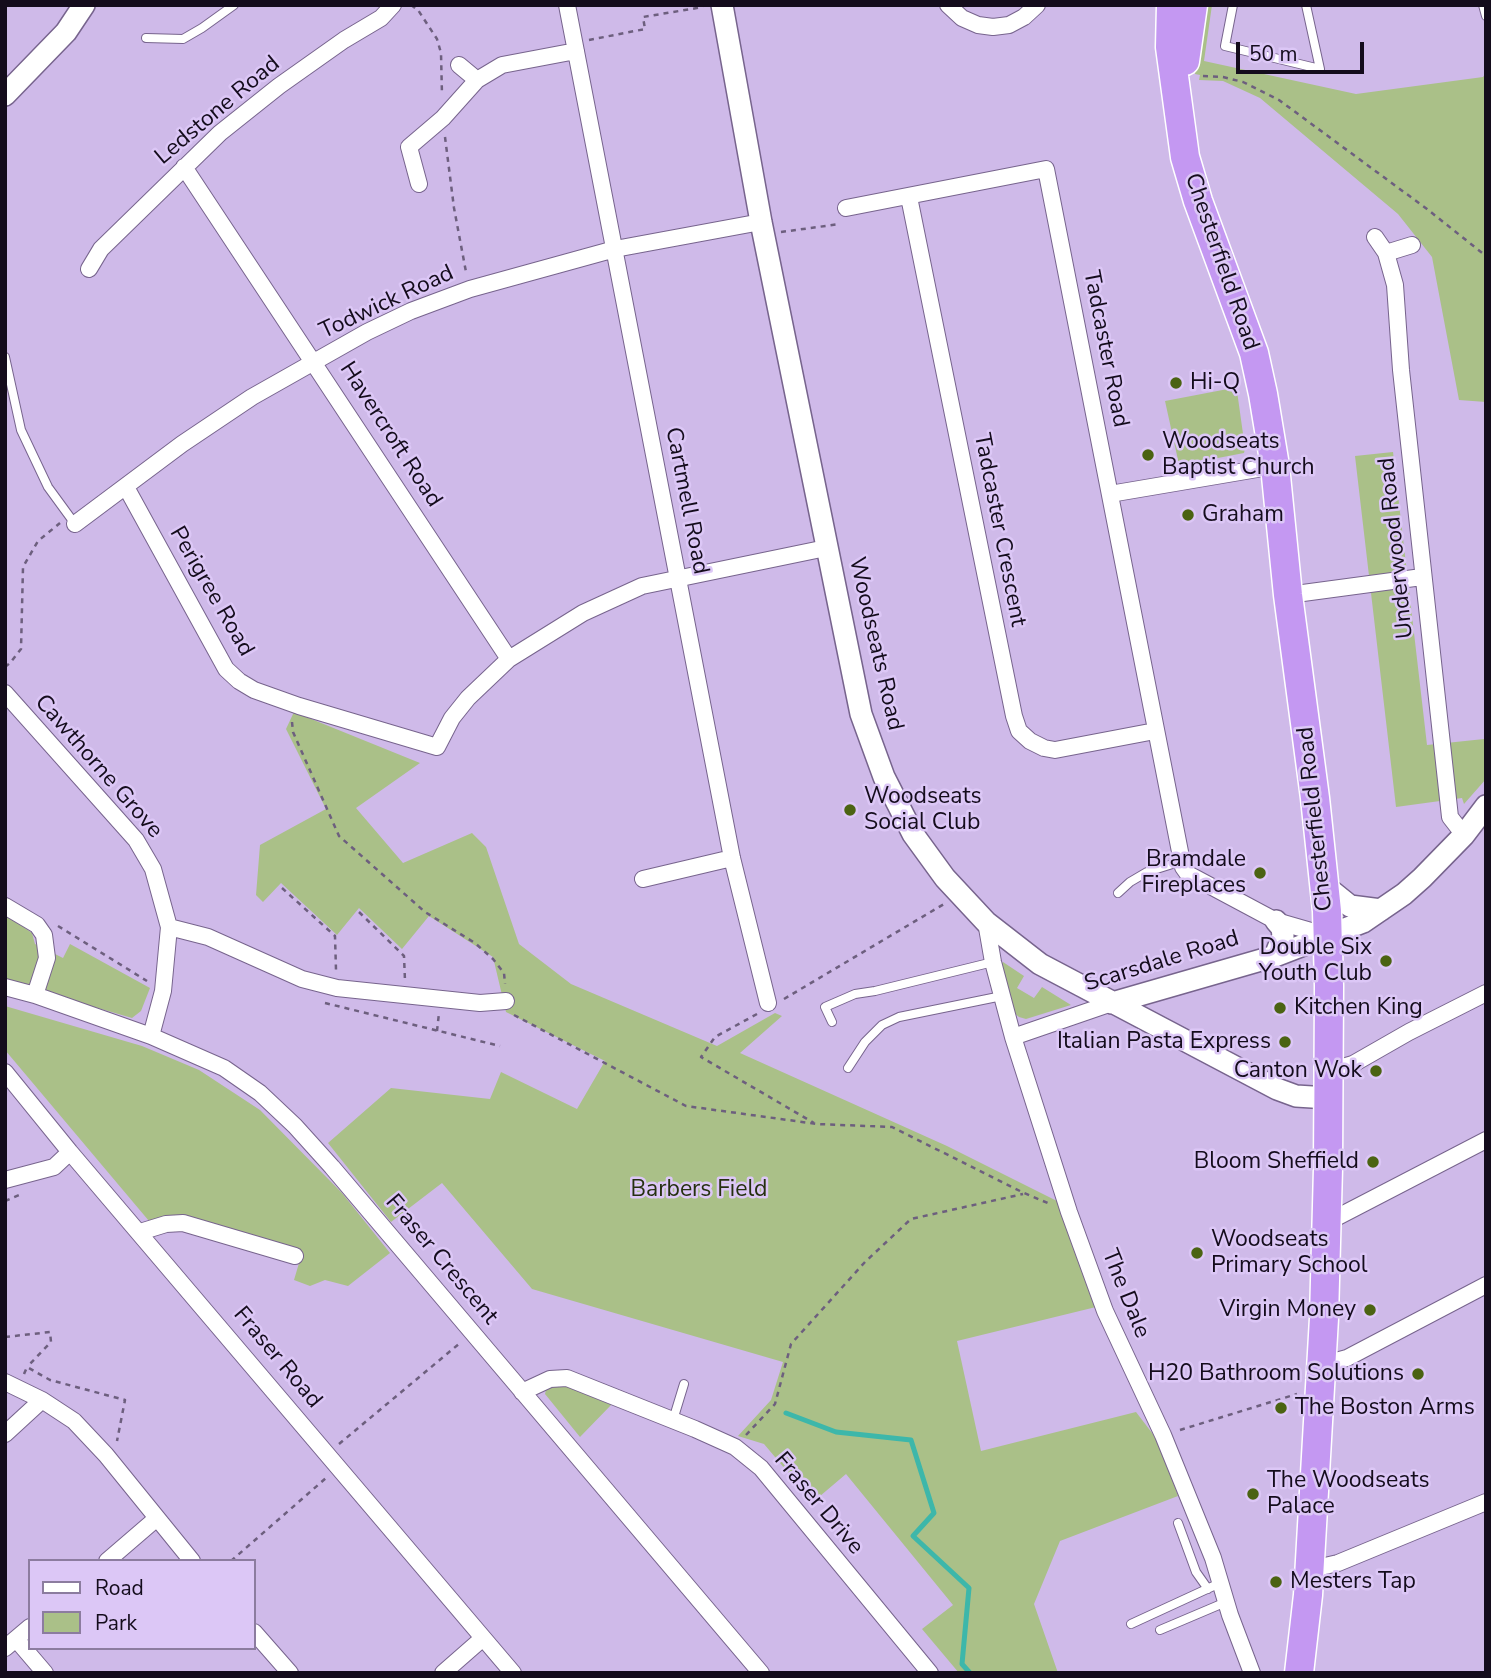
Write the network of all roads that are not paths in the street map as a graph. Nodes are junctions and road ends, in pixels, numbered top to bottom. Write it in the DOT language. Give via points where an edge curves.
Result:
graph roads {
  1 [pos="84,5"];
  2 [pos="234,5"];
  3 [pos="393,5"];
  4 [pos="568,5"];
  5 [pos="722,5"];
  6 [pos="948,5"];
  7 [pos="1037,5"];
  8 [pos="1171,5"];
  9 [pos="1193,5"];
  10 [pos="1233,5"];
  11 [pos="1306,5"];
  12 [pos="1483,5"];
  13 [pos="1486,16"];
  14 [pos="146,37"];
  15 [pos="576,47"];
  16 [pos="459,65"];
  17 [pos="477,80"];
  18 [pos="5,95"];
  19 [pos="1177,106"];
  20 [pos="184,167"];
  21 [pos="419,184"];
  22 [pos="909,197"];
  23 [pos="846,208"];
  24 [pos="763,228"];
  25 [pos="1375,237"];
  26 [pos="1412,245"];
  27 [pos="615,250"];
  28 [pos="1387,253"];
  29 [pos="89,269"];
  30 [pos="5,357"];
  31 [pos="314,362"];
  32 [pos="1275,466"];
  33 [pos="126,487"];
  34 [pos="1110,494"];
  35 [pos="72,520"];
  36 [pos="826,548"];
  37 [pos="677,577"];
  38 [pos="1422,578"];
  39 [pos="1288,595"];
  40 [pos="509,659"];
  41 [pos="5,693"];
  42 [pos="1156,731"];
  43 [pos="1486,806"];
  44 [pos="1464,835"];
  45 [pos="732,858"];
  46 [pos="1182,861"];
  47 [pos="643,879"];
  48 [pos="1324,886"];
  49 [pos="1118,893"];
  50 [pos="5,906"];
  51 [pos="1381,910"];
  52 [pos="1276,920"];
  53 [pos="986,922"];
  54 [pos="169,927"];
  55 [pos="1328,936"];
  56 [pos="1275,956"];
  57 [pos="993,962"];
  58 [pos="5,987"];
  59 [pos="1486,993"];
  60 [pos="35,995"];
  61 [pos="1002,996"];
  62 [pos="506,1000"];
  63 [pos="1112,1003"];
  64 [pos="771,1005"];
  65 [pos="832,1021"];
  66 [pos="151,1036"];
  67 [pos="1013,1037"];
  68 [pos="848,1068"];
  69 [pos="5,1072"];
  70 [pos="1328,1085"];
  71 [pos="1486,1140"];
  72 [pos="70,1152"];
  73 [pos="5,1180"];
  74 [pos="1326,1223"];
  75 [pos="140,1232"];
  76 [pos="295,1256"];
  77 [pos="1486,1285"];
  78 [pos="1321,1366"];
  79 [pos="684,1384"];
  80 [pos="11,1385"];
  81 [pos="522,1392"];
  82 [pos="42,1401"];
  83 [pos="673,1420"];
  84 [pos="5,1434"];
  85 [pos="1486,1503"];
  86 [pos="157,1518"];
  87 [pos="1178,1524"];
  88 [pos="109,1559"];
  89 [pos="190,1559"];
  90 [pos="1308,1566"];
  91 [pos="1214,1586"];
  92 [pos="1226,1602"];
  93 [pos="1130,1625"];
  94 [pos="28,1629"];
  95 [pos="1160,1630"];
  96 [pos="256,1634"];
  97 [pos="483,1638"];
  98 [pos="11,1643"];
  99 [pos="44,1673"];
  100 [pos="289,1673"];
  101 [pos="443,1673"];
  102 [pos="513,1673"];
  103 [pos="761,1673"];
  104 [pos="930,1673"];
  105 [pos="1252,1673"];
  106 [pos="1300,1673"];
  1 -- 18 [label="street" via="66,32"];
  2 -- 14 [label="lane" via="183,39"];
  3 -- 20 [label="street, Ledstone Road" via="381,18 279,86"];
  4 -- 15 [label="street, Cartmell Road"];
  5 -- 24 [label="street, Woodseats Road"];
  6 -- 7 [label="street" via="962,18 993,27 1009,25"];
  8 -- 19 [label="highway, Chesterfield Road"];
  9 -- 19 [label="highway, Chesterfield Road"];
  10 -- 11 [label="lane" via="1225,46 1320,69"];
  12 -- 13 [label="lane"];
  15 -- 17 [label="street" via="502,65"];
  15 -- 27 [label="street, Cartmell Road"];
  16 -- 17 [label="street"];
  17 -- 21 [label="street" via="410,147"];
  19 -- 32 [label="highway, Chesterfield Road" via="1193,184 1254,353"];
  20 -- 29 [label="street, Ledstone Road" via="101,249"];
  20 -- 31 [label="street, Havercroft Road"];
  22 -- 23 [label="street, Tadcaster Road"];
  22 -- 34 [label="street, Tadcaster Road" via="1046,169"];
  22 -- 42 [label="street, Tadcaster Crescent" via="1019,731 1055,751"];
  24 -- 27 [label="street, Todwick Road"];
  24 -- 36 [label="street, Woodseats Road"];
  25 -- 28 [label="street, Underwood Road"];
  26 -- 28 [label="street"];
  27 -- 31 [label="street, Todwick Road" via="470,289 411,311"];
  27 -- 37 [label="street, Cartmell Road"];
  28 -- 38 [label="street, Underwood Road" via="1395,285"];
  30 -- 35 [label="lane" via="21,430 48,487"];
  31 -- 33 [label="street, Todwick Road" via="242,404"];
  31 -- 40 [label="street, Havercroft Road"];
  32 -- 34 [label="street"];
  32 -- 39 [label="highway, Chesterfield Road"];
  33 -- 35 [label="street, Todwick Road"];
  33 -- 40 [label="street, Perigree Road" via="226,669 254,690 437,747 468,698"];
  34 -- 42 [label="street, Tadcaster Road"];
  36 -- 37 [label="street"];
  36 -- 53 [label="street, Woodseats Road" via="861,715 877,759 931,861"];
  37 -- 40 [label="street" via="607,601"];
  37 -- 45 [label="street, Cartmell Road"];
  38 -- 39 [label="street"];
  38 -- 44 [label="street, Underwood Road" via="1450,817"];
  39 -- 48 [label="highway, Chesterfield Road"];
  41 -- 54 [label="street, Cawthorne Grove" via="136,840 153,869"];
  42 -- 46 [label="street, Tadcaster Road"];
  43 -- 44 [label="street, Scarsdale Road"];
  44 -- 51 [label="street, Scarsdale Road" via="1422,878"];
  45 -- 47 [label="street"];
  45 -- 64 [label="street, Cartmell Road"];
  46 -- 49 [label="lane" via="1127,880"];
  46 -- 52 [label="street" via="1188,874"];
  48 -- 51 [label="street" via="1350,906"];
  48 -- 55 [label="highway, Chesterfield Road"];
  50 -- 60 [label="street" via="44,935 47,950"];
  51 -- 55 [label="street, Scarsdale Road"];
  52 -- 55 [label="street"];
  52 -- 56 [label="street" via="1283,936"];
  53 -- 57 [label="street, The Dale"];
  53 -- 63 [label="street, Woodseats Road" via="1040,964"];
  54 -- 62 [label="street" via="208,937 302,979 337,988 480,1011"];
  54 -- 66 [label="street, Cawthorne Grove" via="163,991"];
  55 -- 56 [label="street, Scarsdale Road"];
  55 -- 70 [label="highway, Chesterfield Road"];
  56 -- 63 [label="street, Scarsdale Road"];
  57 -- 61 [label="street, The Dale"];
  57 -- 65 [label="lane" via="855,994 825,1007"];
  58 -- 60 [label="street, Fraser Crescent"];
  59 -- 70 [label="street" via="1353,1064"];
  60 -- 66 [label="street, Fraser Crescent"];
  61 -- 67 [label="street, The Dale"];
  61 -- 68 [label="lane" via="899,1017 865,1042"];
  63 -- 67 [label="street, Scarsdale Road"];
  63 -- 70 [label="street, Woodseats Road" via="1277,1089 1296,1096"];
  66 -- 81 [label="street, Fraser Crescent" via="224,1068 295,1126"];
  67 -- 91 [label="street, The Dale" via="1105,1311 1213,1558"];
  69 -- 72 [label="street, Fraser Road"];
  70 -- 74 [label="highway, Chesterfield Road"];
  71 -- 74 [label="street"];
  72 -- 73 [label="street" via="54,1167"];
  72 -- 75 [label="street, Fraser Road"];
  74 -- 78 [label="highway, Chesterfield Road"];
  75 -- 76 [label="street" via="183,1223"];
  75 -- 97 [label="street, Fraser Road"];
  77 -- 78 [label="street" via="1347,1358"];
  78 -- 90 [label="highway, Chesterfield Road"];
  79 -- 83 [label="lane"];
  80 -- 82 [label="street"];
  81 -- 83 [label="street, Fraser Drive" via="550,1379 567,1378"];
  81 -- 103 [label="street, Fraser Crescent"];
  82 -- 84 [label="street"];
  82 -- 86 [label="street" via="74,1421"];
  83 -- 104 [label="street, Fraser Drive" via="734,1447 761,1468"];
  85 -- 90 [label="street" via="1338,1563"];
  86 -- 88 [label="street"];
  86 -- 89 [label="street"];
  87 -- 91 [label="lane" via="1196,1572"];
  90 -- 106 [label="highway, Chesterfield Road"];
  91 -- 92 [label="street, The Dale"];
  91 -- 93 [label="lane"];
  92 -- 95 [label="lane"];
  92 -- 105 [label="street, The Dale"];
  94 -- 98 [label="street"];
  96 -- 100 [label="street"];
  97 -- 101 [label="street"];
  97 -- 102 [label="street, Fraser Road"];
  98 -- 99 [label="street"];
}
